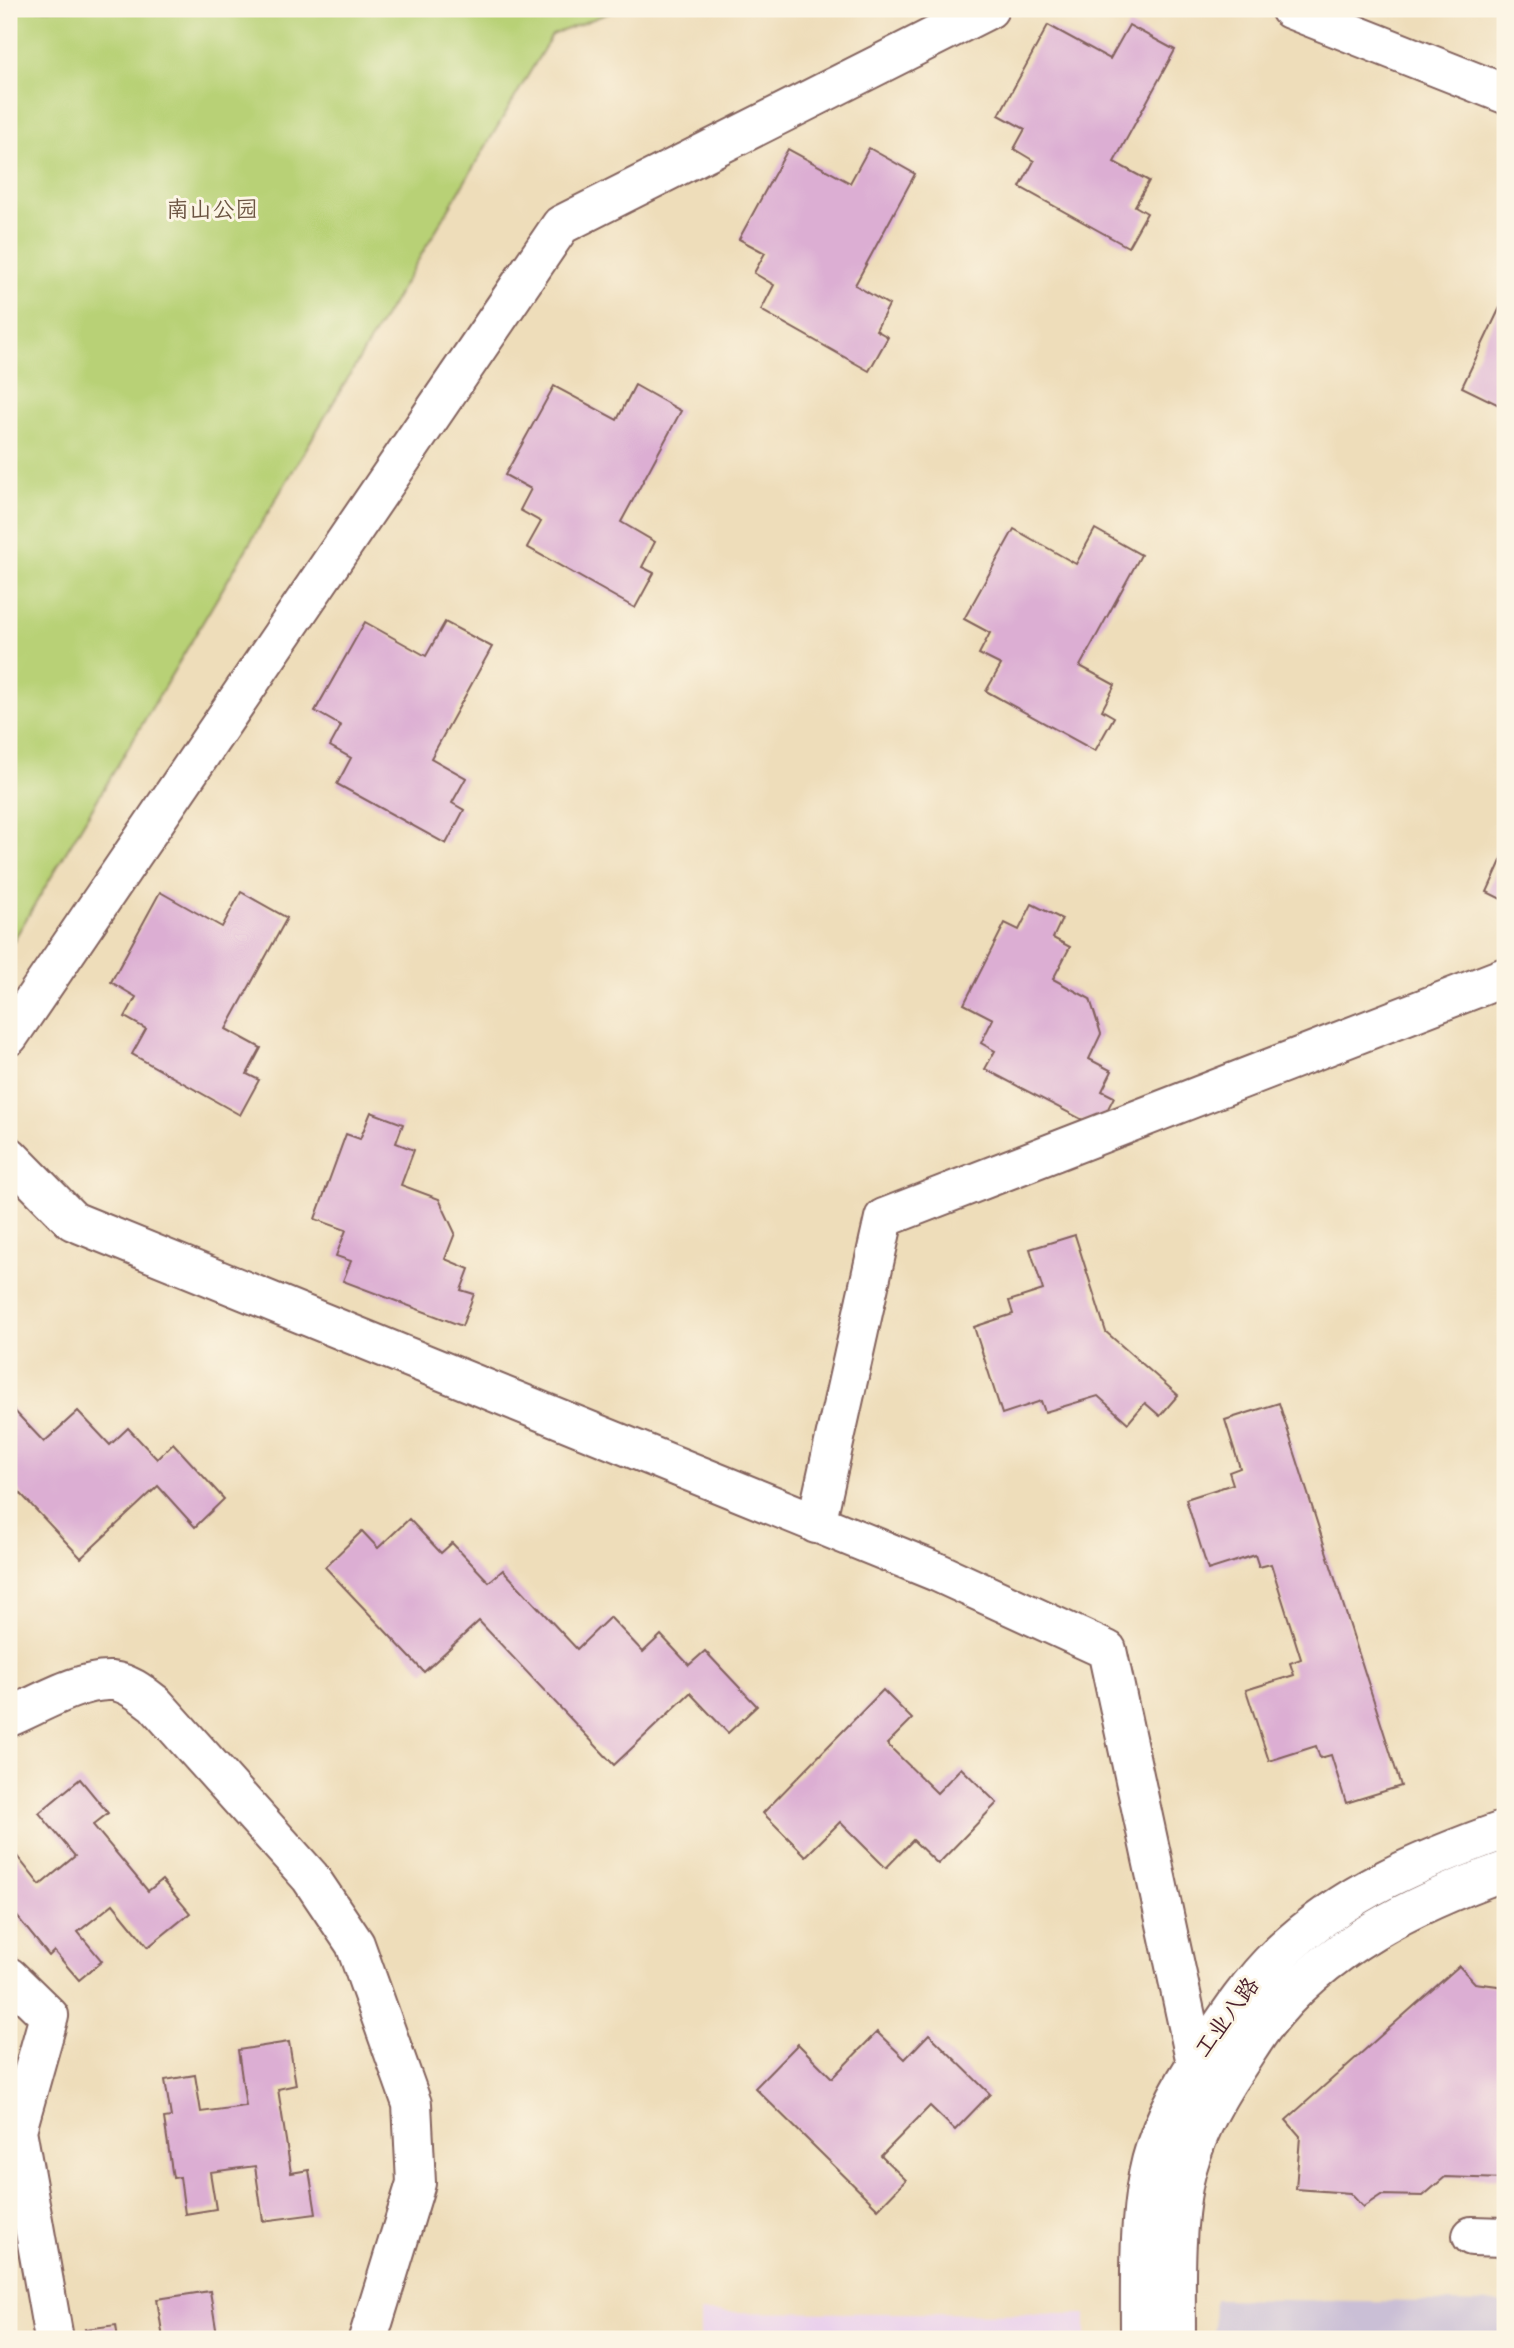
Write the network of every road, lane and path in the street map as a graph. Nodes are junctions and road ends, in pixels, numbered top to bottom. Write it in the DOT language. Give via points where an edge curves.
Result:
graph roads {
  1 [pos="989,9"];
  2 [pos="1290,9"];
  3 [pos="1505,94"];
  4 [pos="1505,977"];
  5 [pos="9,1036"];
  6 [pos="9,1156"];
  7 [pos="816,1524"];
  8 [pos="9,1717"];
  9 [pos="1505,1830"];
  10 [pos="1505,1871"];
  11 [pos="9,1977"];
  12 [pos="1211,2073"];
  13 [pos="54,2339"];
  14 [pos="368,2339"];
  15 [pos="1140,2339"];
  16 [pos="1176,2339"];
  1 -- 5 [label="street" via="562,225"];
  2 -- 3 [label="street"];
  4 -- 7 [label="street" via="884,1218"];
  6 -- 7 [label="street" via="73,1221"];
  7 -- 12 [label="street" via="937,1572 1107,1650"];
  8 -- 14 [label="street" via="89,1682 113,1681 136,1689 155,1704 310,1877 355,1944 412,2104 416,2183"];
  9 -- 12 [label="street, 工业八路" via="1390,1875 1335,1907 1279,1954 1237,2002"];
  10 -- 12 [label="street, 工业八路" via="1408,1910 1357,1940 1305,1982"];
  11 -- 13 [label="street" via="49,2016 17,2130"];
  12 -- 15 [label="street, 工业八路" via="1169,2110 1149,2174 1140,2262"];
  12 -- 16 [label="street, 工业八路" via="1203,2124 1184,2180"];
}
